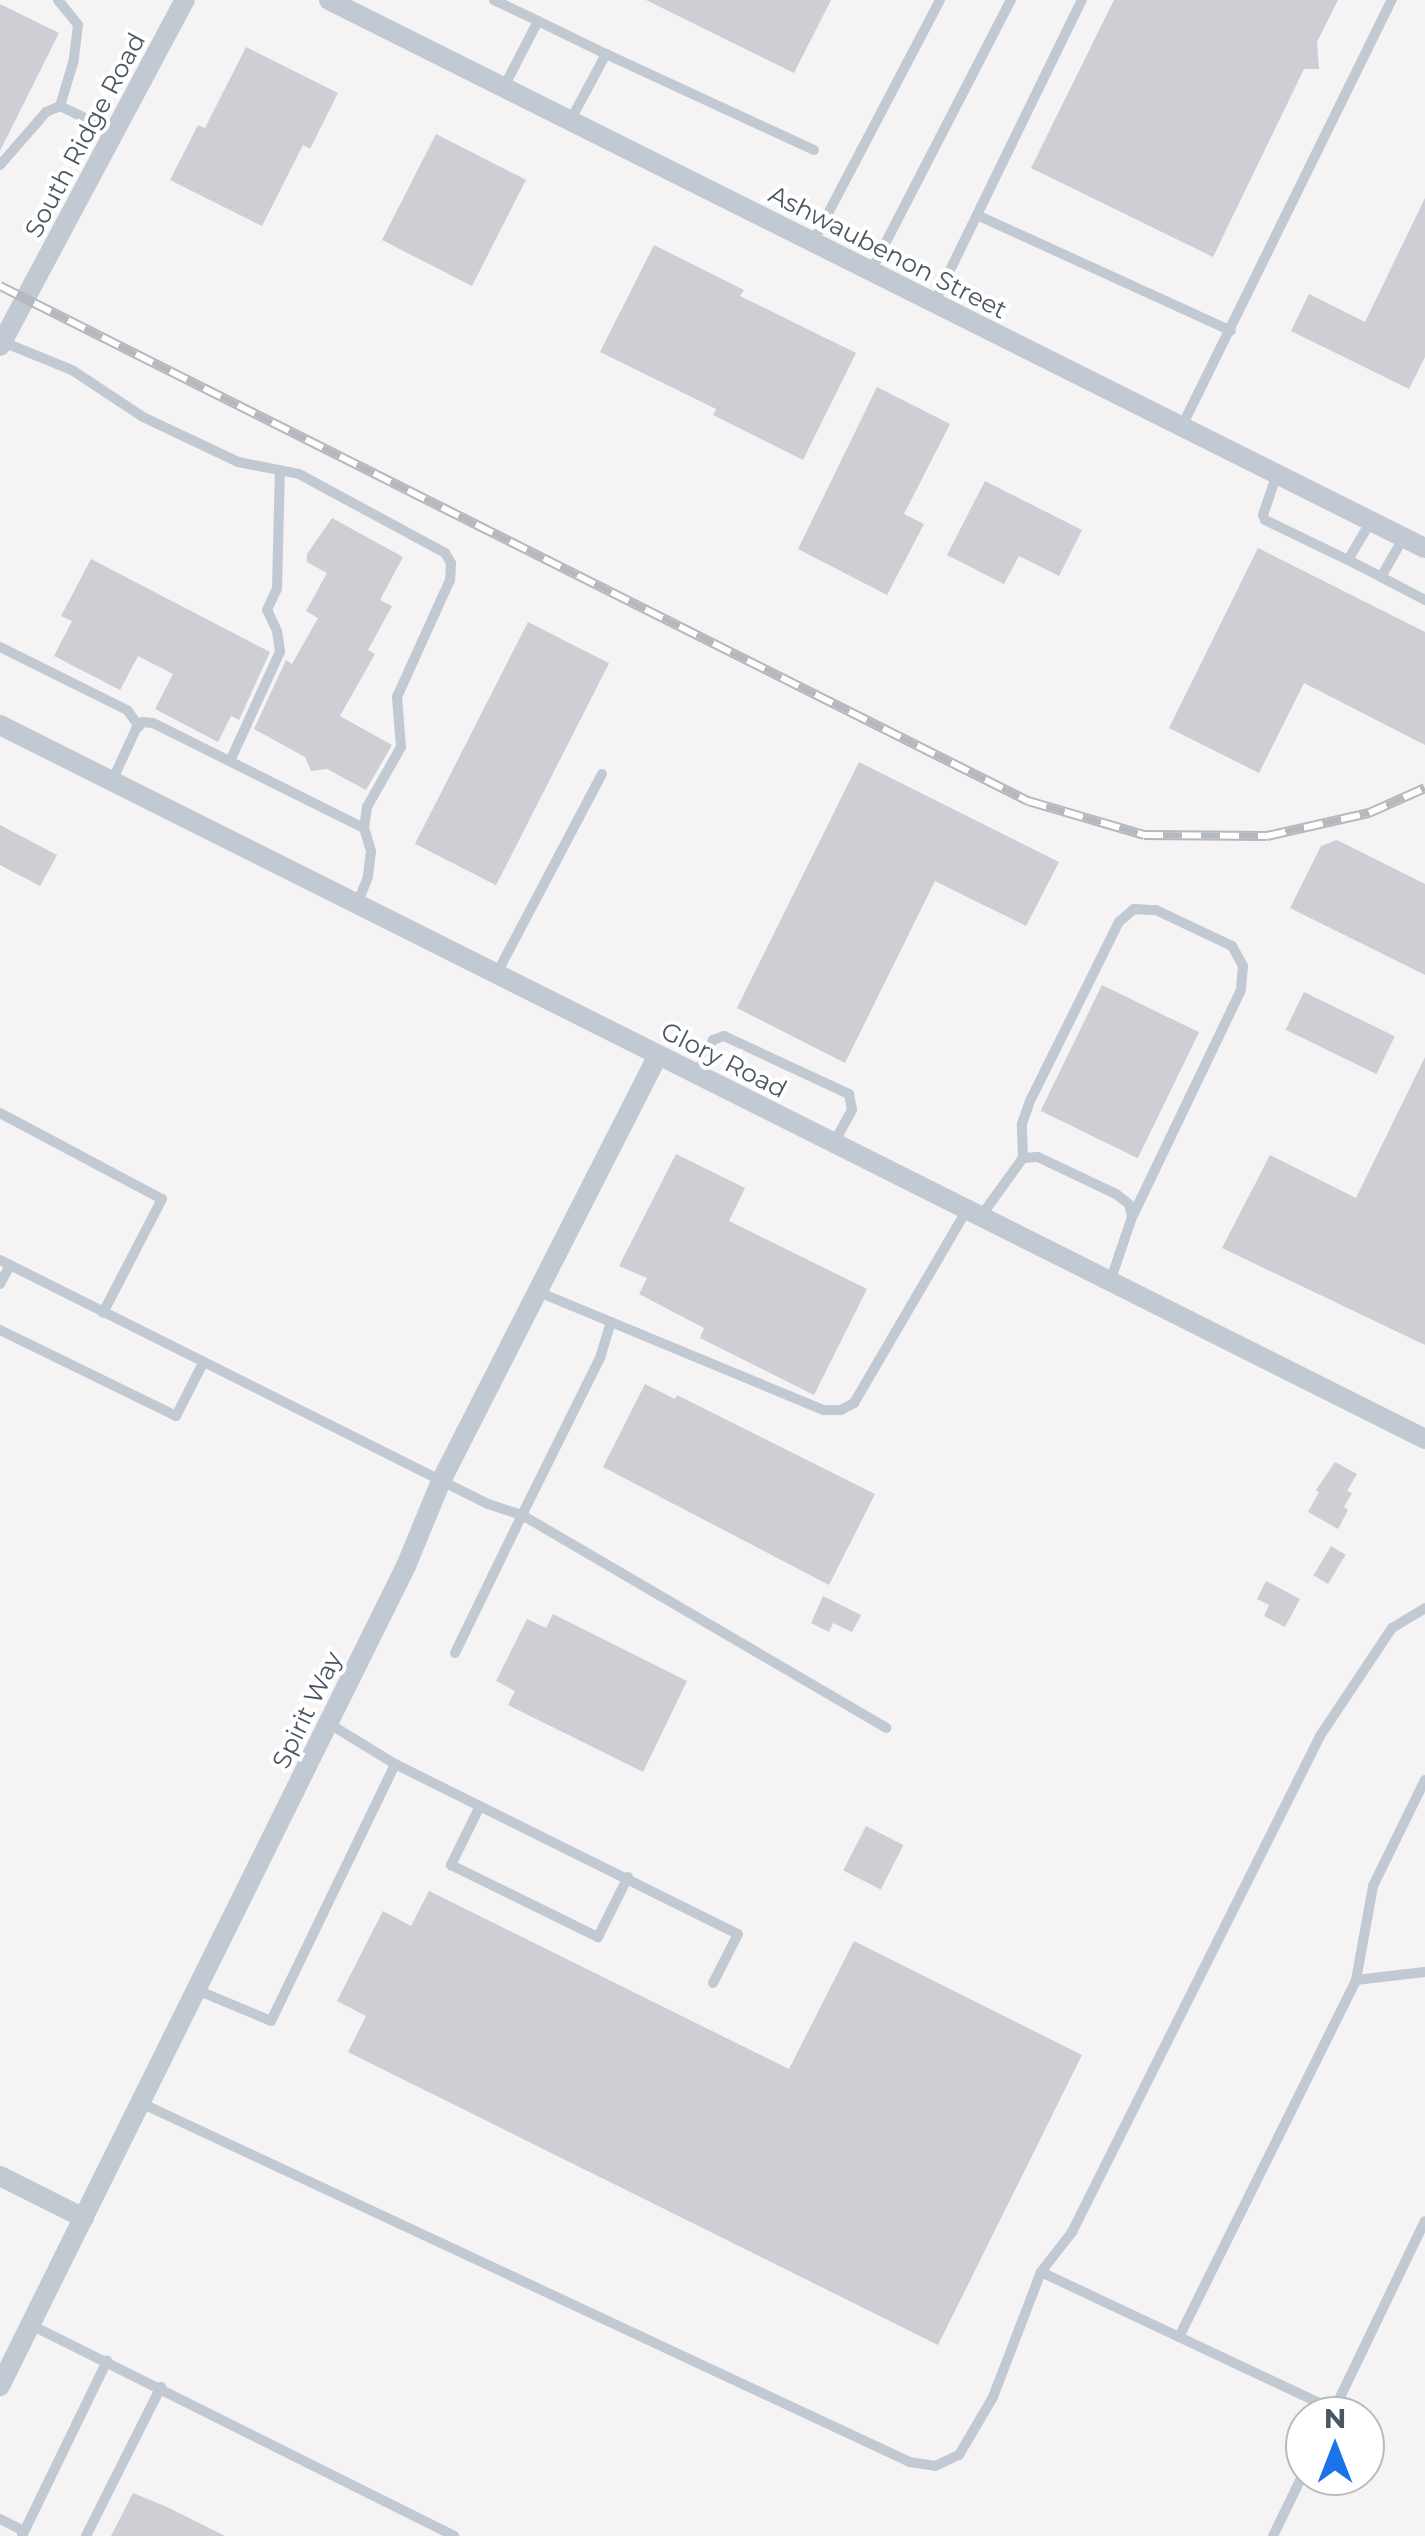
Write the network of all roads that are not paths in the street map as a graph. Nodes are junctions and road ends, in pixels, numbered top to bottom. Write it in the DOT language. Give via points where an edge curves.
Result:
graph roads {
  1 [pos="58,0"];
  2 [pos="186,0"];
  3 [pos="330,0"];
  4 [pos="494,0"];
  5 [pos="940,0"];
  6 [pos="1012,0"];
  7 [pos="1082,0"];
  8 [pos="1392,0"];
  9 [pos="538,21"];
  10 [pos="606,54"];
  11 [pos="504,87"];
  12 [pos="60,106"];
  13 [pos="570,121"];
  14 [pos="115,132"];
  15 [pos="814,150"];
  16 [pos="0,165"];
  17 [pos="977,215"];
  18 [pos="813,242"];
  19 [pos="870,271"];
  20 [pos="934,302"];
  21 [pos="1231,331"];
  22 [pos="1,344"];
  23 [pos="1182,426"];
  24 [pos="280,470"];
  25 [pos="1277,474"];
  26 [pos="1371,521"];
  27 [pos="1404,538"];
  28 [pos="1425,548"];
  29 [pos="1348,560"];
  30 [pos="1381,577"];
  31 [pos="1425,600"];
  32 [pos="0,647"];
  33 [pos="0,725"];
  34 [pos="139,726"];
  35 [pos="230,761"];
  36 [pos="602,774"];
  37 [pos="112,781"];
  38 [pos="364,828"];
  39 [pos="356,904"];
  40 [pos="496,974"];
  41 [pos="658,1055"];
  42 [pos="696,1074"];
  43 [pos="0,1113"];
  44 [pos="834,1143"];
  45 [pos="1023,1158"];
  46 [pos="974,1213"];
  47 [pos="1132,1217"];
  48 [pos="5,1263"];
  49 [pos="1110,1282"];
  50 [pos="0,1284"];
  51 [pos="541,1293"];
  52 [pos="103,1313"];
  53 [pos="611,1322"];
  54 [pos="0,1330"];
  55 [pos="203,1363"];
  56 [pos="1425,1439"];
  57 [pos="441,1482"];
  58 [pos="522,1515"];
  59 [pos="1425,1608"];
  60 [pos="455,1653"];
  61 [pos="328,1723"];
  62 [pos="886,1728"];
  63 [pos="395,1764"];
  64 [pos="1425,1780"];
  65 [pos="480,1806"];
  66 [pos="628,1877"];
  67 [pos="1425,1972"];
  68 [pos="1356,1980"];
  69 [pos="714,1983"];
  70 [pos="197,1990"];
  71 [pos="141,2103"];
  72 [pos="0,2176"];
  73 [pos="84,2218"];
  74 [pos="1425,2221"];
  75 [pos="1041,2272"];
  76 [pos="31,2325"];
  77 [pos="1179,2337"];
  78 [pos="107,2361"];
  79 [pos="0,2386"];
  80 [pos="161,2387"];
  81 [pos="1299,2396"];
  82 [pos="1341,2396"];
  83 [pos="1292,2496"];
  84 [pos="0,2519"];
  85 [pos="23,2534"];
  86 [pos="86,2536"];
  87 [pos="454,2536"];
  88 [pos="1273,2536"];
  1 -- 12 [label="lane" via="78,25"];
  2 -- 14 [label="street, South Ridge Road"];
  3 -- 11 [label="street, Ashwaubenon Street"];
  4 -- 9 [label="lane"];
  5 -- 18 [label="lane"];
  6 -- 19 [label="lane"];
  7 -- 17 [label="lane"];
  8 -- 21 [label="lane"];
  9 -- 10 [label="lane"];
  9 -- 11 [label="lane"];
  10 -- 13 [label="lane"];
  10 -- 15 [label="lane"];
  11 -- 13 [label="street, Ashwaubenon Street"];
  12 -- 14 [label="lane"];
  12 -- 16 [label="lane" via="46,112"];
  13 -- 18 [label="street, Ashwaubenon Street"];
  14 -- 22 [label="street, South Ridge Road"];
  17 -- 20 [label="lane"];
  17 -- 21 [label="lane"];
  18 -- 19 [label="street, Ashwaubenon Street"];
  19 -- 20 [label="street, Ashwaubenon Street"];
  20 -- 23 [label="street, Ashwaubenon Street"];
  21 -- 23 [label="lane"];
  22 -- 24 [label="lane" via="72,370 144,418 238,462"];
  23 -- 25 [label="street, Ashwaubenon Street"];
  24 -- 35 [label="lane" via="276,590 267,610 280,652"];
  24 -- 38 [label="lane" via="300,474 444,553 450,563 450,580 398,697 400,748 367,807"];
  25 -- 26 [label="street, Ashwaubenon Street"];
  25 -- 29 [label="lane" via="1266,520"];
  26 -- 27 [label="street, Ashwaubenon Street"];
  26 -- 29 [label="lane"];
  27 -- 28 [label="street, Ashwaubenon Street"];
  27 -- 30 [label="lane"];
  29 -- 30 [label="lane"];
  30 -- 31 [label="lane"];
  32 -- 34 [label="lane" via="127,710"];
  33 -- 37 [label="street, Glory Road"];
  34 -- 35 [label="lane" via="154,722"];
  34 -- 37 [label="lane"];
  35 -- 38 [label="lane"];
  36 -- 40 [label="lane"];
  37 -- 39 [label="street, Glory Road"];
  38 -- 39 [label="lane" via="372,851"];
  39 -- 40 [label="street, Glory Road"];
  40 -- 41 [label="street, Glory Road"];
  41 -- 42 [label="street, Glory Road"];
  41 -- 51 [label="street, Spirit Way"];
  42 -- 44 [label="street, Glory Road"];
  42 -- 44 [label="lane" via="712,1040 724,1036 849,1094 852,1110"];
  43 -- 52 [label="lane" via="162,1199"];
  44 -- 46 [label="street, Glory Road"];
  45 -- 46 [label="lane"];
  45 -- 47 [label="lane" via="1038,1157 1116,1194"];
  45 -- 47 [label="lane" via="1022,1124 1030,1101 1119,922 1134,909 1156,910 1232,946 1244,966 1241,990"];
  46 -- 49 [label="street, Glory Road"];
  46 -- 53 [label="lane" via="854,1404 841,1410 824,1410"];
  47 -- 49 [label="lane"];
  48 -- 50 [label="lane"];
  48 -- 52 [label="lane"];
  49 -- 56 [label="street, Glory Road"];
  51 -- 53 [label="lane"];
  51 -- 57 [label="street, Spirit Way"];
  52 -- 55 [label="lane"];
  53 -- 58 [label="lane" via="600,1358"];
  54 -- 55 [label="lane" via="176,1416"];
  55 -- 57 [label="lane"];
  57 -- 58 [label="lane"];
  57 -- 61 [label="street, Spirit Way"];
  58 -- 60 [label="lane"];
  58 -- 62 [label="lane"];
  59 -- 75 [label="lane" via="1392,1628 1320,1736 1072,2232"];
  61 -- 63 [label="lane"];
  61 -- 70 [label="street, Spirit Way"];
  63 -- 65 [label="lane"];
  63 -- 70 [label="lane" via="271,2021"];
  64 -- 68 [label="lane" via="1373,1886"];
  65 -- 66 [label="lane"];
  65 -- 66 [label="lane" via="451,1865 598,1936"];
  66 -- 69 [label="lane" via="738,1934"];
  67 -- 68 [label="lane"];
  68 -- 77 [label="lane"];
  70 -- 71 [label="street, Spirit Way"];
  71 -- 73 [label="street, Spirit Way"];
  71 -- 75 [label="lane" via="910,2462 935,2466 960,2455 993,2397"];
  72 -- 73 [label="street"];
  73 -- 76 [label="street, Spirit Way"];
  74 -- 82 [label="lane"];
  75 -- 77 [label="lane"];
  76 -- 78 [label="lane"];
  76 -- 79 [label="street, Spirit Way"];
  77 -- 81 [label="lane"];
  78 -- 80 [label="lane"];
  78 -- 85 [label="lane"];
  80 -- 86 [label="lane"];
  80 -- 87 [label="lane"];
  83 -- 88 [label="lane"];
  84 -- 85 [label="lane"];
}
